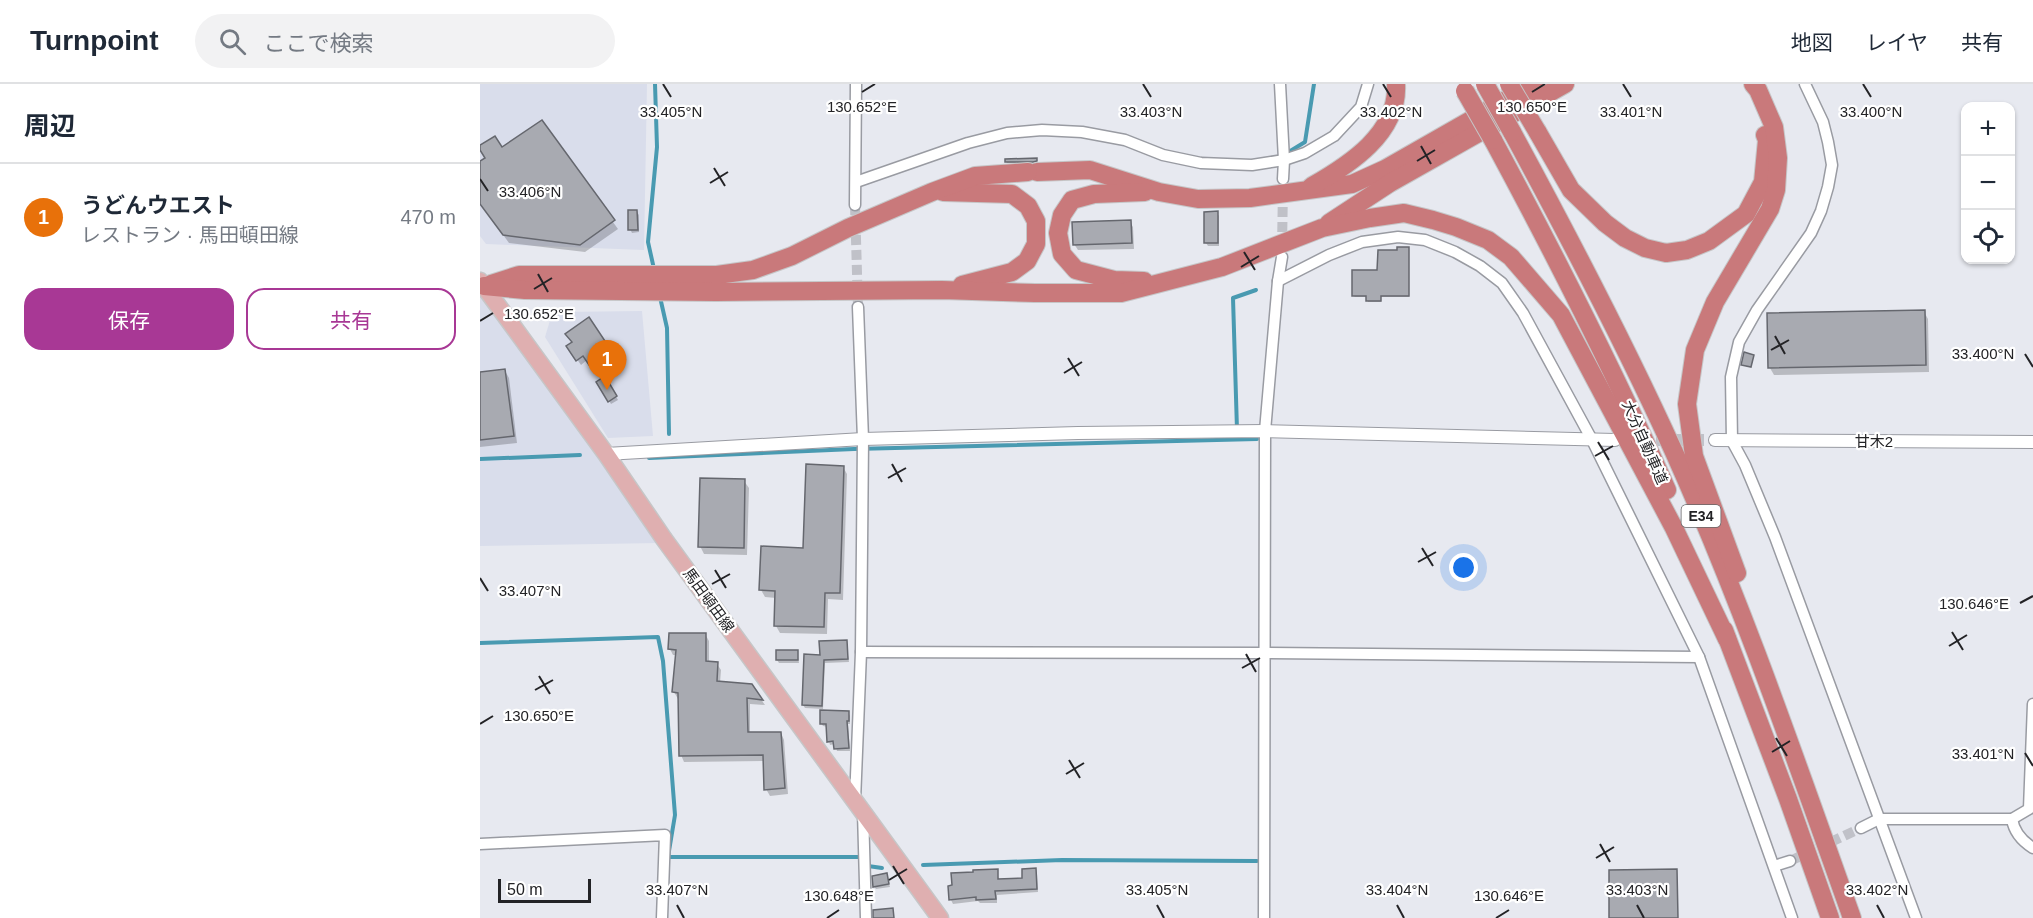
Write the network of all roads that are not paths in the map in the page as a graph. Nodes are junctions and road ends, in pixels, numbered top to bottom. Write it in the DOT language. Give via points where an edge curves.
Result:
graph roads {
  1 [pos="856,84"];
  2 [pos="1280,84"];
  3 [pos="1368,84"];
  4 [pos="1396,84"];
  5 [pos="1485,84"];
  6 [pos="1509,84"];
  7 [pos="1534,84"];
  8 [pos="1565,84"];
  9 [pos="1738,84"];
  10 [pos="1753,84"];
  11 [pos="1805,84"];
  12 [pos="1463,87"];
  13 [pos="1284,160"];
  14 [pos="1283,179"];
  15 [pos="855,182"];
  16 [pos="932,192"];
  17 [pos="1159,192"];
  18 [pos="1303,192"];
  19 [pos="855,205"];
  20 [pos="1323,228"];
  21 [pos="1282,257"];
  22 [pos="1278,281"];
  23 [pos="1160,282"];
  24 [pos="481,284"];
  25 [pos="942,290"];
  26 [pos="858,307"];
  27 [pos="1265,431"];
  28 [pos="1591,438"];
  29 [pos="863,439"];
  30 [pos="1616,440"];
  31 [pos="1715,440"];
  32 [pos="1732,441"];
  33 [pos="2033,442"];
  34 [pos="606,453"];
  35 [pos="1727,639"];
  36 [pos="861,652"];
  37 [pos="1264,653"];
  38 [pos="1699,657"];
  39 [pos="2033,704"];
  40 [pos="1808,792"];
  41 [pos="859,806"];
  42 [pos="1879,819"];
  43 [pos="2012,819"];
  44 [pos="1861,828"];
  45 [pos="480,844"];
  46 [pos="2033,848"];
  47 [pos="1790,861"];
  48 [pos="1774,866"];
  49 [pos="662,918"];
  50 [pos="866,918"];
  51 [pos="940,918"];
  52 [pos="1264,918"];
  53 [pos="1792,918"];
  54 [pos="1830,918"];
  55 [pos="1852,918"];
  56 [pos="1916,918"];
  1 -- 15 [label="street"];
  2 -- 13 [label="street"];
  3 -- 13 [label="street" via="1361,107 1334,136"];
  4 -- 18 [label="highway" via="1394,111 1374,138 1347,166"];
  5 -- 40 [label="highway, 大分自動車道 / E34, bridge" via="1599,294 1674,453 1748,632"];
  6 -- 9 [label="highway, bridge" via="1571,190 1625,238 1666,253 1710,241 1746,214 1763,182 1767,140 1758,112"];
  7 -- 18 [label="highway" via="1385,169 1352,184"];
  8 -- 20 [label="highway" via="1390,183"];
  10 -- 40 [label="highway" via="1774,127 1778,158 1776,190 1770,209 1715,302 1695,350 1687,404 1694,456 1757,629"];
  11 -- 32 [label="street" via="1828,142 1832,165 1828,187 1811,233 1739,342 1731,377"];
  12 -- 35 [label="highway, 大分自動車道 / E34, bridge" via="1618,381"];
  13 -- 14 [label="street"];
  13 -- 15 [label="street" via="1252,165 1201,163 1164,155 1125,140 1042,130 1007,133 968,143"];
  15 -- 19 [label="street"];
  16 -- 17 [label="highway" via="975,176 1090,170"];
  16 -- 24 [label="highway" via="753,270 717,275 519,275"];
  16 -- 25 [label="highway" via="1012,194 1028,206 1036,221 1036,244 1027,261 1012,272"];
  17 -- 18 [label="highway" via="1198,199"];
  17 -- 23 [label="highway" via="1094,194 1072,200 1062,215 1058,233 1062,254 1076,270 1114,280"];
  20 -- 23 [label="highway" via="1222,267"];
  20 -- 35 [label="highway" via="1404,213 1488,240 1512,257 1561,315 1674,528"];
  21 -- 22 [label="street"];
  22 -- 27 [label="street"];
  22 -- 28 [label="street" via="1362,242 1398,237 1425,240 1455,252 1502,283 1538,339"];
  23 -- 25 [label="highway" via="1121,293"];
  24 -- 25 [label="highway" via="525,291"];
  24 -- 34 [label="main road, 馬田頓田線"];
  26 -- 29 [label="street"];
  27 -- 28 [label="street"];
  27 -- 29 [label="street"];
  27 -- 37 [label="street"];
  28 -- 30 [label="street"];
  28 -- 38 [label="street"];
  29 -- 34 [label="street"];
  29 -- 36 [label="street"];
  31 -- 32 [label="street, 甘木2"];
  32 -- 33 [label="street, 甘木2"];
  32 -- 42 [label="street" via="1775,537"];
  34 -- 41 [label="main road, 馬田頓田線"];
  35 -- 54 [label="highway, 大分自動車道 / E34"];
  36 -- 37 [label="street"];
  36 -- 41 [label="street"];
  37 -- 38 [label="street"];
  37 -- 52 [label="street"];
  38 -- 48 [label="street"];
  39 -- 43 [label="street" via="2029,809"];
  40 -- 55 [label="highway, 大分自動車道 / E34"];
  41 -- 50 [label="street"];
  41 -- 51 [label="main road, 馬田頓田線"];
  42 -- 43 [label="street"];
  42 -- 44 [label="street"];
  42 -- 56 [label="street"];
  43 -- 46 [label="street" via="2023,842"];
  45 -- 49 [label="street" via="665,835"];
  47 -- 48 [label="street"];
  48 -- 53 [label="street"];
}
